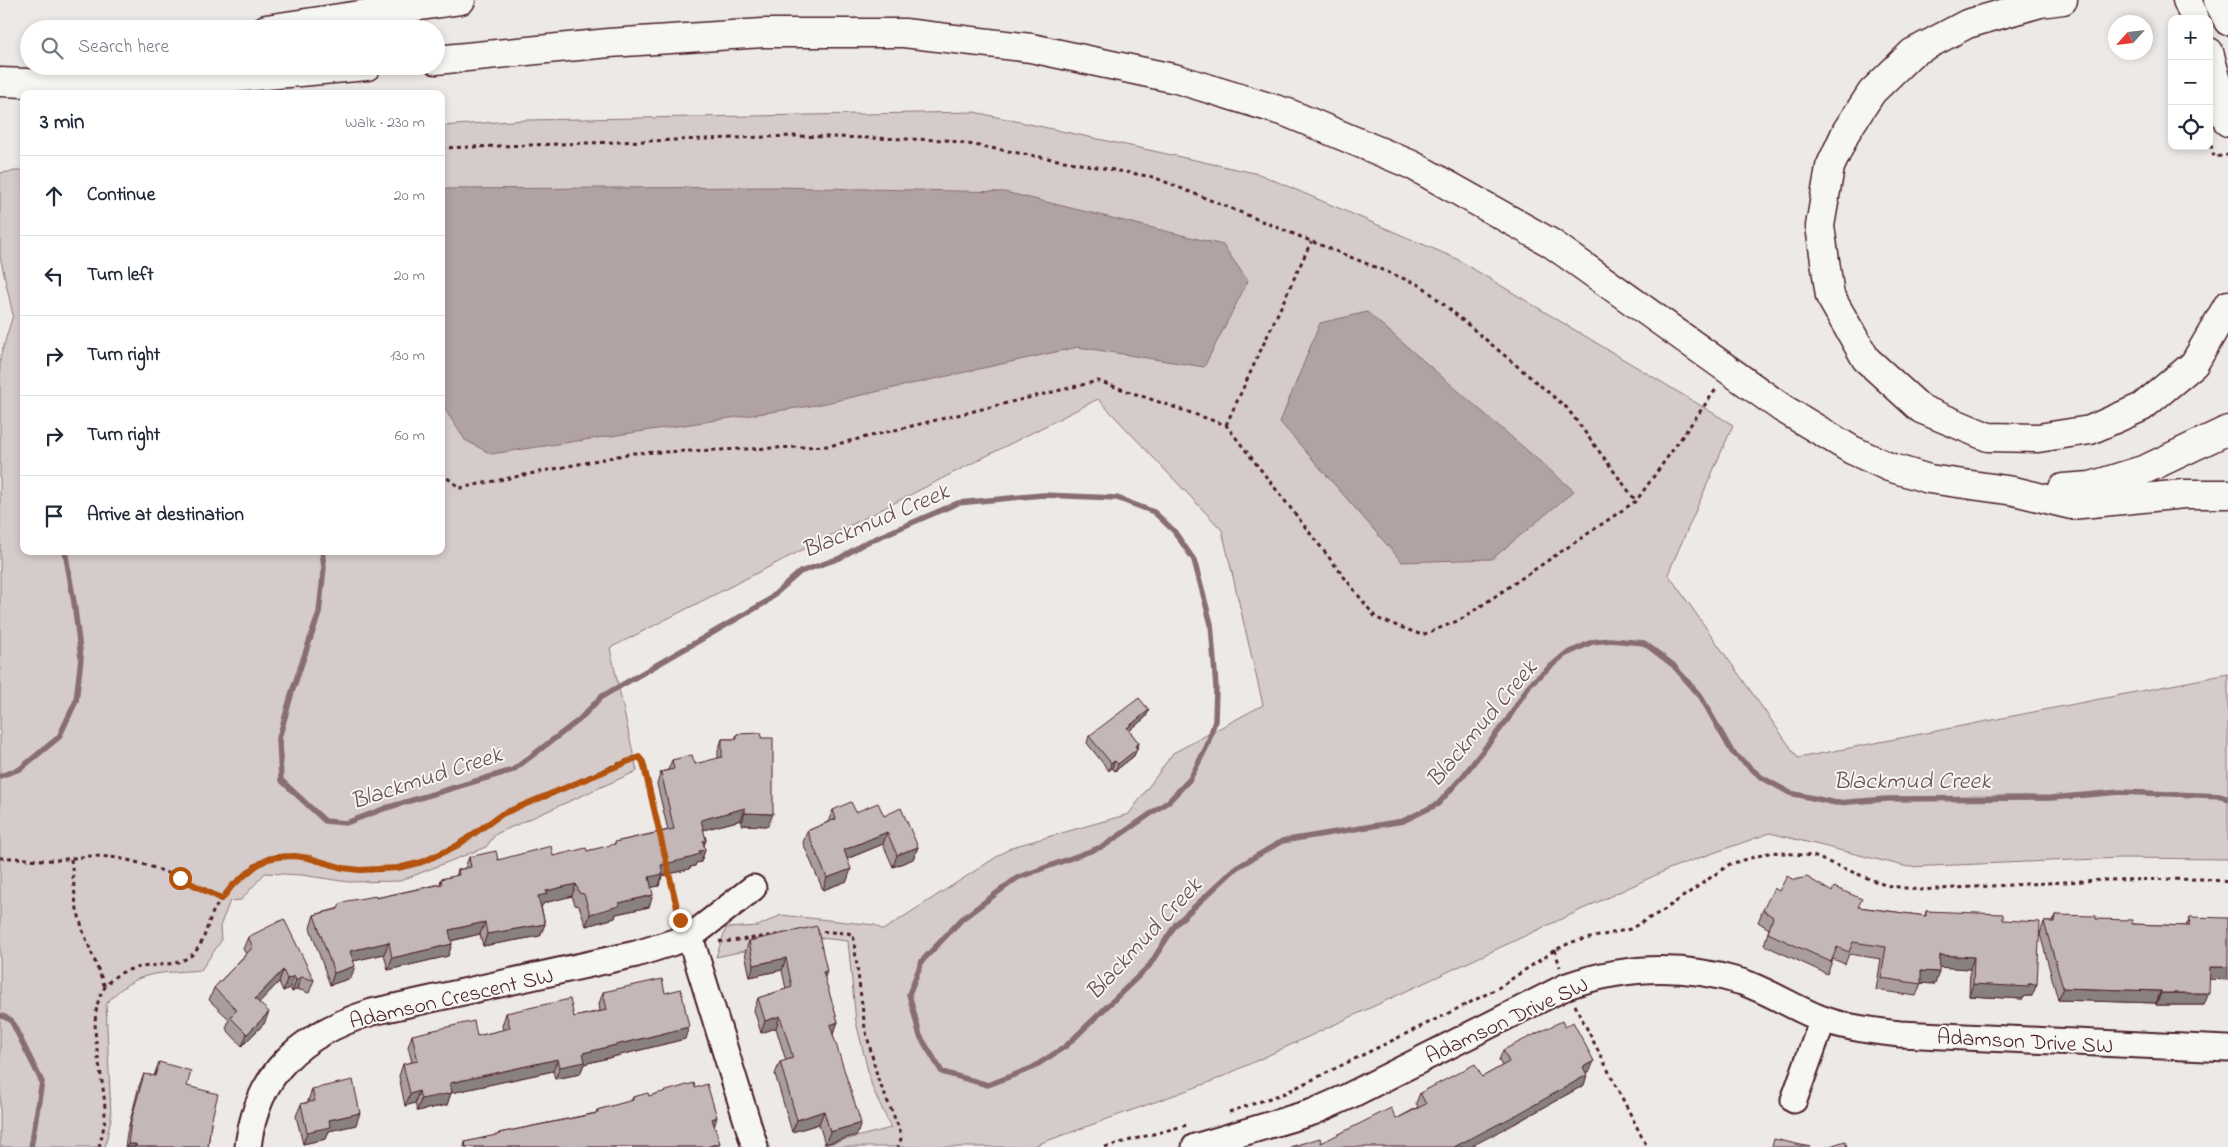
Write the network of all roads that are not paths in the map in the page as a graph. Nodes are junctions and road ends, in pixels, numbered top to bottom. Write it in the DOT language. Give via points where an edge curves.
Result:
graph roads {
  1 [pos="461,0"];
  2 [pos="2063,0"];
  3 [pos="2187,0"];
  4 [pos="2218,0"];
  5 [pos="2193,15"];
  6 [pos="327,20"];
  7 [pos="2228,21"];
  8 [pos="445,59"];
  9 [pos="2211,60"];
  10 [pos="20,65"];
  11 [pos="0,68"];
  12 [pos="266,75"];
  13 [pos="0,82"];
  14 [pos="2228,122"];
  15 [pos="2228,305"];
  16 [pos="2228,430"];
  17 [pos="2014,491"];
  18 [pos="2228,494"];
  19 [pos="753,888"];
  20 [pos="695,932"];
  21 [pos="1823,1019"];
  22 [pos="2228,1049"];
  23 [pos="1794,1100"];
  24 [pos="1207,1145"];
  25 [pos="248,1147"];
  26 [pos="756,1147"];
  1 -- 6 [label="main road"];
  2 -- 15 [label="main road" via="2040,3 1967,24 1912,53 1872,92 1847,130 1830,167 1820,226 1830,296 1866,358 1921,409 1988,437 2038,438 2090,430 2142,407 2194,364"];
  3 -- 5 [label="main road"];
  4 -- 7 [label="main road"];
  8 -- 17 [label="main road" via="609,43 763,33 904,33 1031,48 1177,79 1288,114 1412,165 1551,243 1729,372 1852,450 1890,467 1929,479"];
  9 -- 14 [label="main road"];
  10 -- 11 [label="main road"];
  12 -- 13 [label="main road" via="132,87"];
  16 -- 17 [label="main road" via="2146,469 2091,486"];
  17 -- 18 [label="main road" via="2071,505 2184,494"];
  19 -- 20 [label="street, Adamson Crescent SW"];
  20 -- 25 [label="street, Adamson Crescent SW" via="636,954 372,1012 324,1031 287,1058 273,1076 255,1112"];
  20 -- 26 [label="street"];
  21 -- 22 [label="street, Adamson Drive SW" via="1866,1030 1900,1034"];
  21 -- 23 [label="street"];
  21 -- 24 [label="street, Adamson Drive SW" via="1771,993 1718,976 1670,969 1605,974 1547,995 1313,1112"];
}
